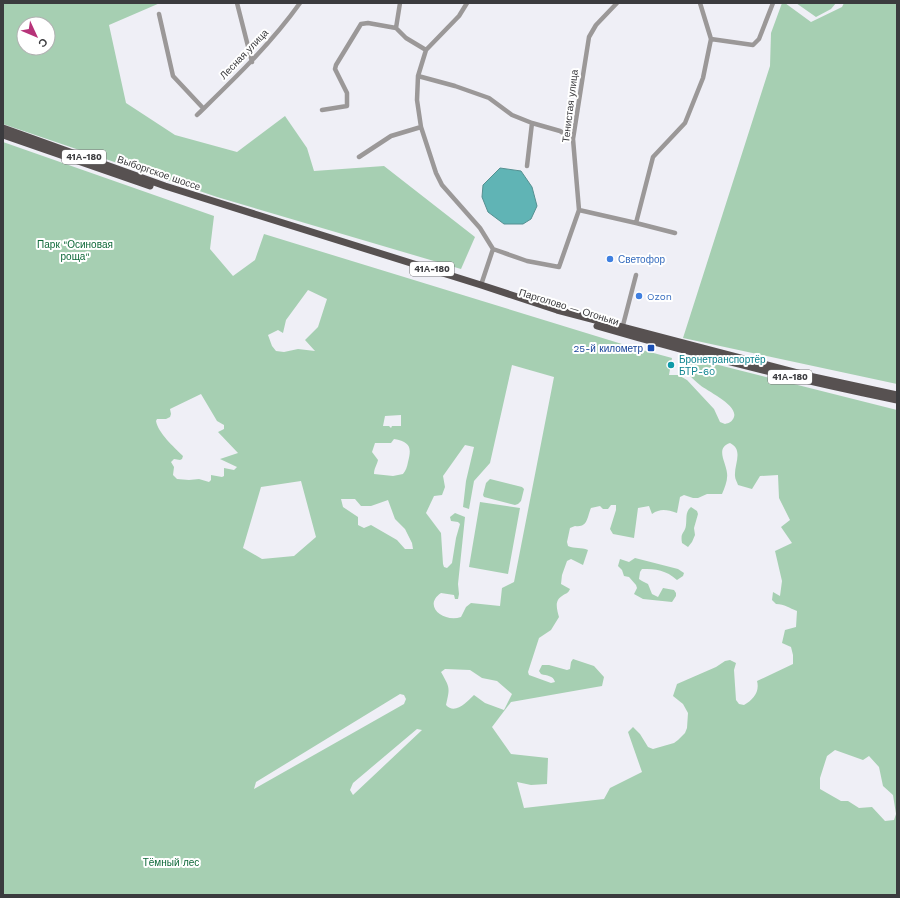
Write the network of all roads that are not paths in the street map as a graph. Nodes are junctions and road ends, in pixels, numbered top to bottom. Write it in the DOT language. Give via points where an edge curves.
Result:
graph roads {
  1 [pos="237,3"];
  2 [pos="300,3"];
  3 [pos="400,3"];
  4 [pos="467,3"];
  5 [pos="616,3"];
  6 [pos="700,3"];
  7 [pos="773,3"];
  8 [pos="160,14"];
  9 [pos="396,28"];
  10 [pos="710,39"];
  11 [pos="426,50"];
  12 [pos="252,62"];
  13 [pos="418,76"];
  14 [pos="203,108"];
  15 [pos="322,110"];
  16 [pos="197,114"];
  17 [pos="532,123"];
  18 [pos="421,127"];
  19 [pos="3,128"];
  20 [pos="3,135"];
  21 [pos="573,139"];
  22 [pos="359,157"];
  23 [pos="527,166"];
  24 [pos="579,210"];
  25 [pos="241,212"];
  26 [pos="636,223"];
  27 [pos="675,233"];
  28 [pos="493,249"];
  29 [pos="636,275"];
  30 [pos="481,285"];
  31 [pos="622,331"];
  32 [pos="897,395"];
  33 [pos="897,400"];
  1 -- 12 [label="street"];
  2 -- 12 [label="street, Лесная улица"];
  3 -- 9 [label="street"];
  4 -- 11 [label="street" via="459,16"];
  5 -- 21 [label="street, Тенистая улица" via="589,37"];
  6 -- 10 [label="street"];
  7 -- 10 [label="street" via="759,39 753,46"];
  8 -- 14 [label="street" via="173,76"];
  9 -- 11 [label="street" via="406,38"];
  9 -- 15 [label="street" via="368,22 361,24 335,69 348,93 347,106"];
  10 -- 26 [label="street" via="704,78 685,123 653,158"];
  11 -- 13 [label="street"];
  12 -- 14 [label="street, Лесная улица"];
  13 -- 17 [label="street" via="489,98 512,115"];
  13 -- 18 [label="street" via="417,100"];
  14 -- 16 [label="street, Лесная улица"];
  17 -- 21 [label="street" via="560,131"];
  17 -- 23 [label="street"];
  18 -- 22 [label="street" via="391,136"];
  18 -- 28 [label="street" via="442,185 480,228"];
  19 -- 25 [label="main road, Выборгское шоссе / 41А-180"];
  20 -- 25 [label="main road, Выборгское шоссе / 41А-180" via="162,190"];
  21 -- 24 [label="street, Тенистая улица"];
  24 -- 26 [label="street"];
  24 -- 28 [label="street" via="559,268 527,261"];
  25 -- 30 [label="main road, Парголово — Огоньки / 41А-180"];
  25 -- 31 [label="main road, Парголово — Огоньки / 41А-180" via="556,314"];
  26 -- 27 [label="street"];
  28 -- 30 [label="street"];
  29 -- 31 [label="street"];
  30 -- 31 [label="main road, Парголово — Огоньки / 41А-180"];
  31 -- 32 [label="main road, Парголово — Огоньки / 41А-180"];
  31 -- 33 [label="main road, Парголово — Огоньки / 41А-180" via="684,350"];
}
